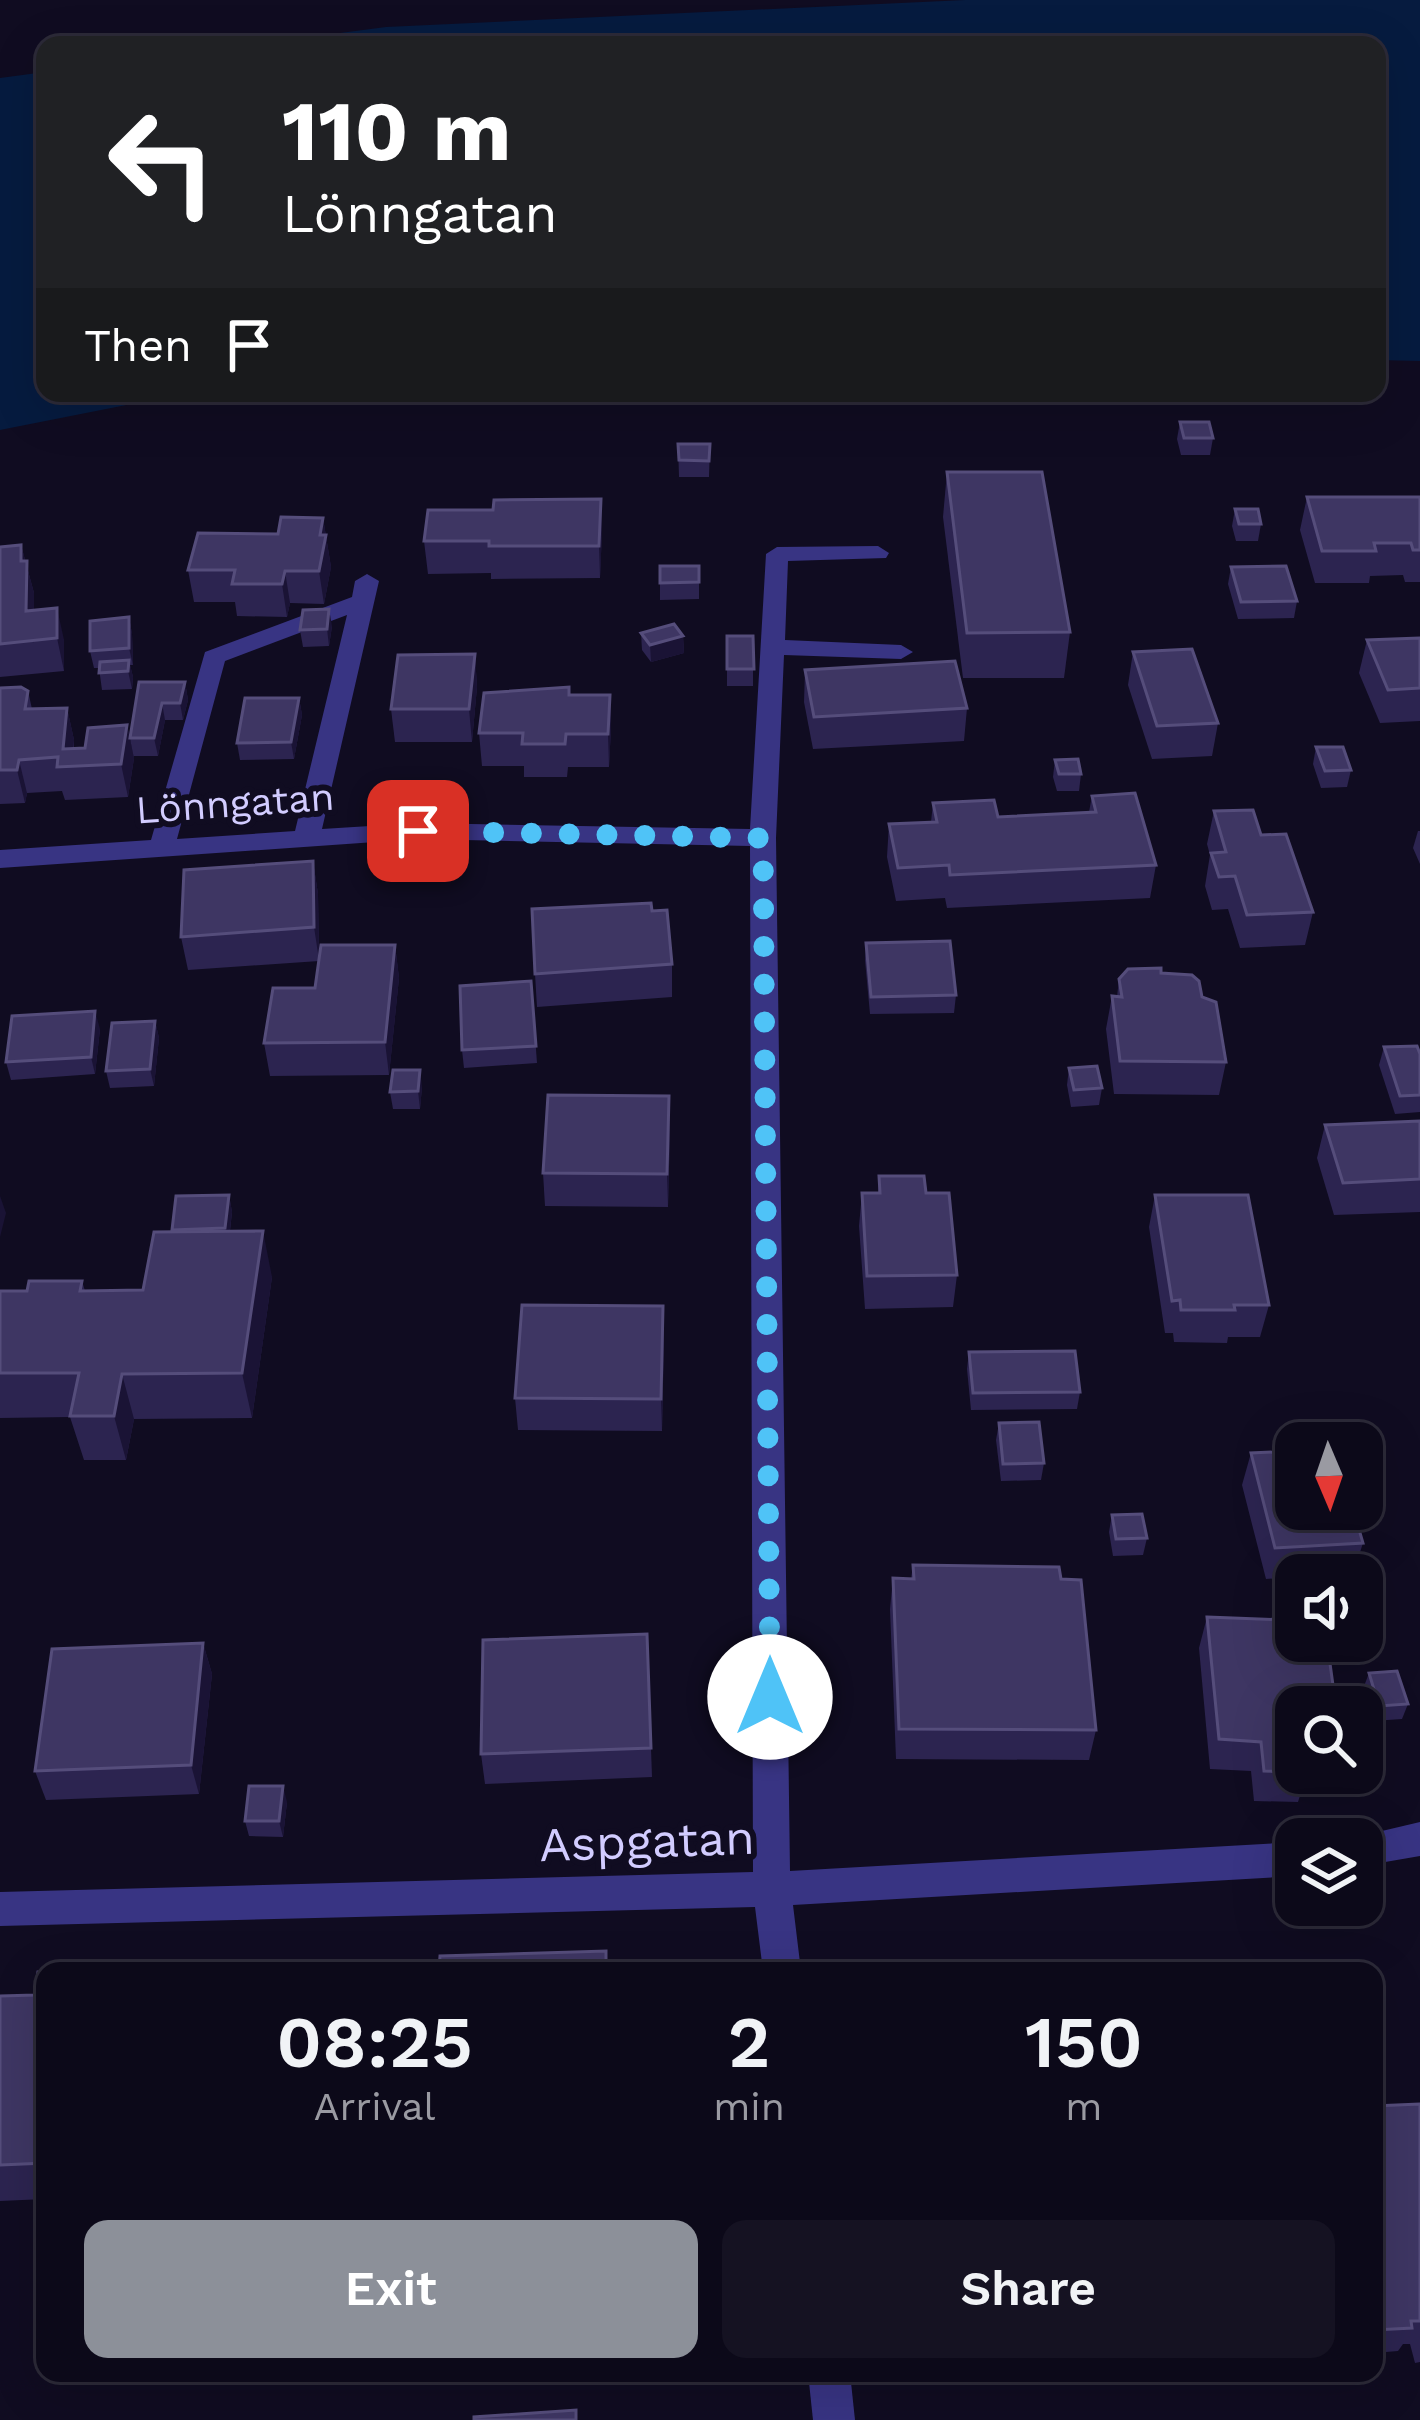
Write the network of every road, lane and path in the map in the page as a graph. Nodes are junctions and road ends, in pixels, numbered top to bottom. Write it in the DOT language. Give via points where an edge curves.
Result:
graph roads {
  1 [pos="878,553"];
  2 [pos="770,647"];
  3 [pos="901,652"];
  4 [pos="307,836"];
  5 [pos="763,838"];
  6 [pos="162,846"];
  7 [pos="0,859"];
  8 [pos="1420,1840"];
  9 [pos="1383,1846"];
  10 [pos="1275,1859"];
  11 [pos="772,1888"];
  12 [pos="0,1910"];
  13 [pos="781,1962"];
  14 [pos="830,2382"];
  15 [pos="834,2420"];
  1 -- 2 [label="street" via="777,554"];
  2 -- 3 [label="street"];
  2 -- 5 [label="street"];
  4 -- 5 [label="street, Lönngatan"];
  4 -- 6 [label="street, Lönngatan"];
  4 -- 6 [label="street" via="364,591 214,657"];
  5 -- 11 [label="street"];
  6 -- 7 [label="street, Lönngatan"];
  8 -- 9 [label="street"];
  10 -- 11 [label="street, Aspgatan"];
  11 -- 12 [label="street, Aspgatan"];
  11 -- 13 [label="street"];
  14 -- 15 [label="street"];
}
